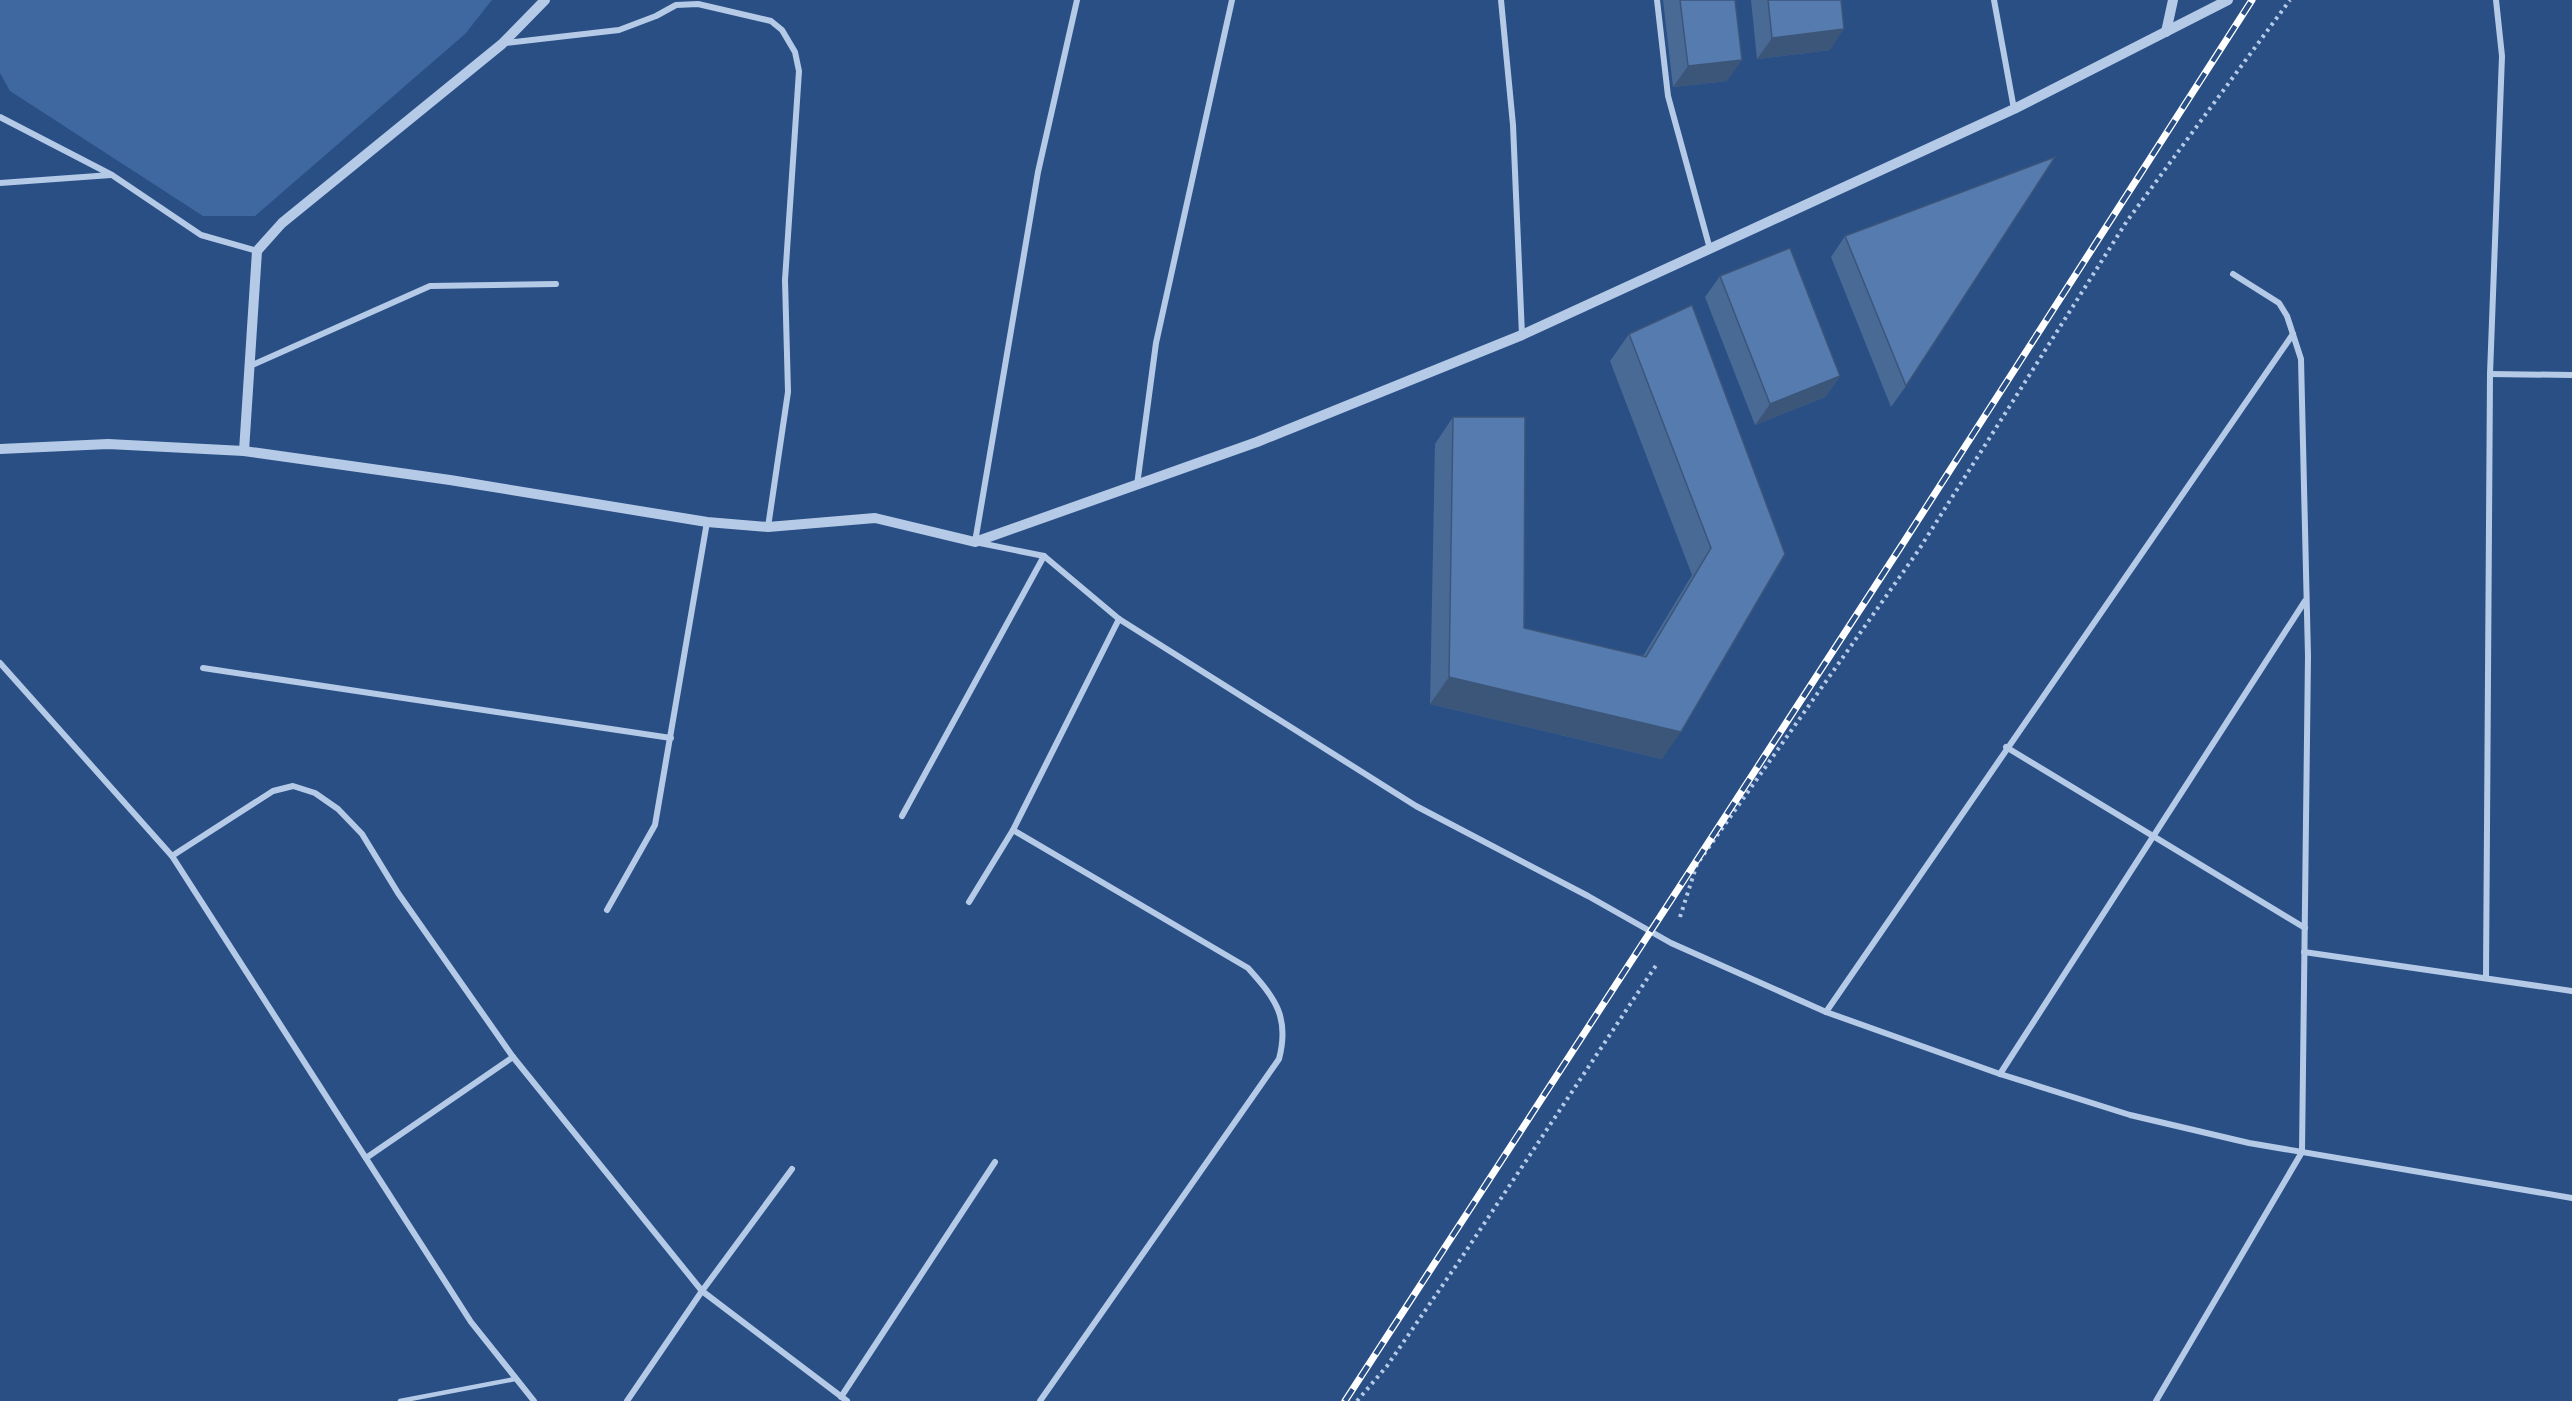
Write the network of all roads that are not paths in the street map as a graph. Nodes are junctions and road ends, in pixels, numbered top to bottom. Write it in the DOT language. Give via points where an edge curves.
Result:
graph roads {
  1 [pos="545,0"];
  2 [pos="1077,0"];
  3 [pos="1232,0"];
  4 [pos="1501,0"];
  5 [pos="1657,0"];
  6 [pos="1994,0"];
  7 [pos="2173,0"];
  8 [pos="2228,0"];
  9 [pos="2496,0"];
  10 [pos="2166,32"];
  11 [pos="502,44"];
  12 [pos="2014,109"];
  13 [pos="0,117"];
  14 [pos="112,175"];
  15 [pos="0,183"];
  16 [pos="1710,249"];
  17 [pos="257,251"];
  18 [pos="2233,274"];
  19 [pos="556,284"];
  20 [pos="2293,334"];
  21 [pos="1522,335"];
  22 [pos="250,366"];
  23 [pos="2490,374"];
  24 [pos="2572,375"];
  25 [pos="0,449"];
  26 [pos="244,451"];
  27 [pos="1137,486"];
  28 [pos="707,522"];
  29 [pos="768,527"];
  30 [pos="975,542"];
  31 [pos="1044,556"];
  32 [pos="2307,599"];
  33 [pos="1119,619"];
  34 [pos="0,663"];
  35 [pos="203,669"];
  36 [pos="671,738"];
  37 [pos="2006,747"];
  38 [pos="902,816"];
  39 [pos="1013,830"];
  40 [pos="2152,837"];
  41 [pos="171,856"];
  42 [pos="969,902"];
  43 [pos="607,910"];
  44 [pos="2305,928"];
  45 [pos="2304,952"];
  46 [pos="2486,978"];
  47 [pos="2572,992"];
  48 [pos="1826,1012"];
  49 [pos="513,1058"];
  50 [pos="2000,1074"];
  51 [pos="2302,1152"];
  52 [pos="366,1158"];
  53 [pos="995,1162"];
  54 [pos="792,1169"];
  55 [pos="2572,1198"];
  56 [pos="702,1291"];
  57 [pos="515,1379"];
  58 [pos="844,1399"];
  59 [pos="400,1401"];
  60 [pos="534,1401"];
  61 [pos="627,1401"];
  62 [pos="1040,1401"];
  63 [pos="2156,1401"];
  1 -- 11 [label="street"];
  2 -- 30 [label="street" via="1038,172"];
  3 -- 27 [label="street" via="1156,343"];
  4 -- 21 [label="street" via="1513,125"];
  5 -- 16 [label="street" via="1668,96"];
  6 -- 12 [label="street"];
  7 -- 10 [label="street"];
  8 -- 10 [label="street"];
  9 -- 23 [label="street" via="2502,56"];
  10 -- 12 [label="street"];
  11 -- 17 [label="street" via="282,223"];
  11 -- 29 [label="street" via="619,30 676,5 698,4 771,21 782,30 795,52 799,71 785,280 788,392"];
  12 -- 16 [label="street"];
  13 -- 14 [label="street"];
  14 -- 15 [label="street"];
  14 -- 17 [label="street" via="201,236"];
  16 -- 21 [label="street"];
  17 -- 22 [label="street"];
  18 -- 20 [label="street" via="2279,303"];
  19 -- 22 [label="street" via="430,286"];
  20 -- 32 [label="street" via="2301,359"];
  20 -- 37 [label="street"];
  21 -- 27 [label="street"];
  22 -- 26 [label="street"];
  23 -- 24 [label="street"];
  23 -- 46 [label="street"];
  25 -- 26 [label="street" via="108,444"];
  26 -- 28 [label="street"];
  27 -- 30 [label="street"];
  28 -- 29 [label="street"];
  28 -- 36 [label="street"];
  29 -- 30 [label="street" via="875,518"];
  30 -- 31 [label="street"];
  31 -- 33 [label="street"];
  31 -- 38 [label="street"];
  32 -- 40 [label="street"];
  32 -- 44 [label="street"];
  33 -- 39 [label="street"];
  33 -- 48 [label="street" via="1416,806 1671,943"];
  34 -- 41 [label="street"];
  35 -- 36 [label="street"];
  36 -- 43 [label="street" via="655,825"];
  37 -- 40 [label="street"];
  37 -- 48 [label="street"];
  39 -- 42 [label="street"];
  39 -- 62 [label="street" via="1248,968 1267,988 1280,1012 1285,1038 1279,1059"];
  40 -- 44 [label="street"];
  40 -- 50 [label="street"];
  41 -- 49 [label="street" via="273,790 293,786 315,793 338,809 362,834 398,893"];
  41 -- 52 [label="street"];
  44 -- 45 [label="street"];
  45 -- 46 [label="street"];
  45 -- 51 [label="street"];
  46 -- 47 [label="street"];
  48 -- 50 [label="street"];
  49 -- 52 [label="street"];
  49 -- 56 [label="street"];
  50 -- 51 [label="street" via="2130,1115"];
  51 -- 55 [label="street"];
  51 -- 63 [label="street"];
  52 -- 57 [label="street" via="471,1322"];
  53 -- 58 [label="street"];
  54 -- 56 [label="street"];
  56 -- 58 [label="street"];
  56 -- 61 [label="street"];
  57 -- 59 [label="lane"];
  57 -- 60 [label="street"];
}
